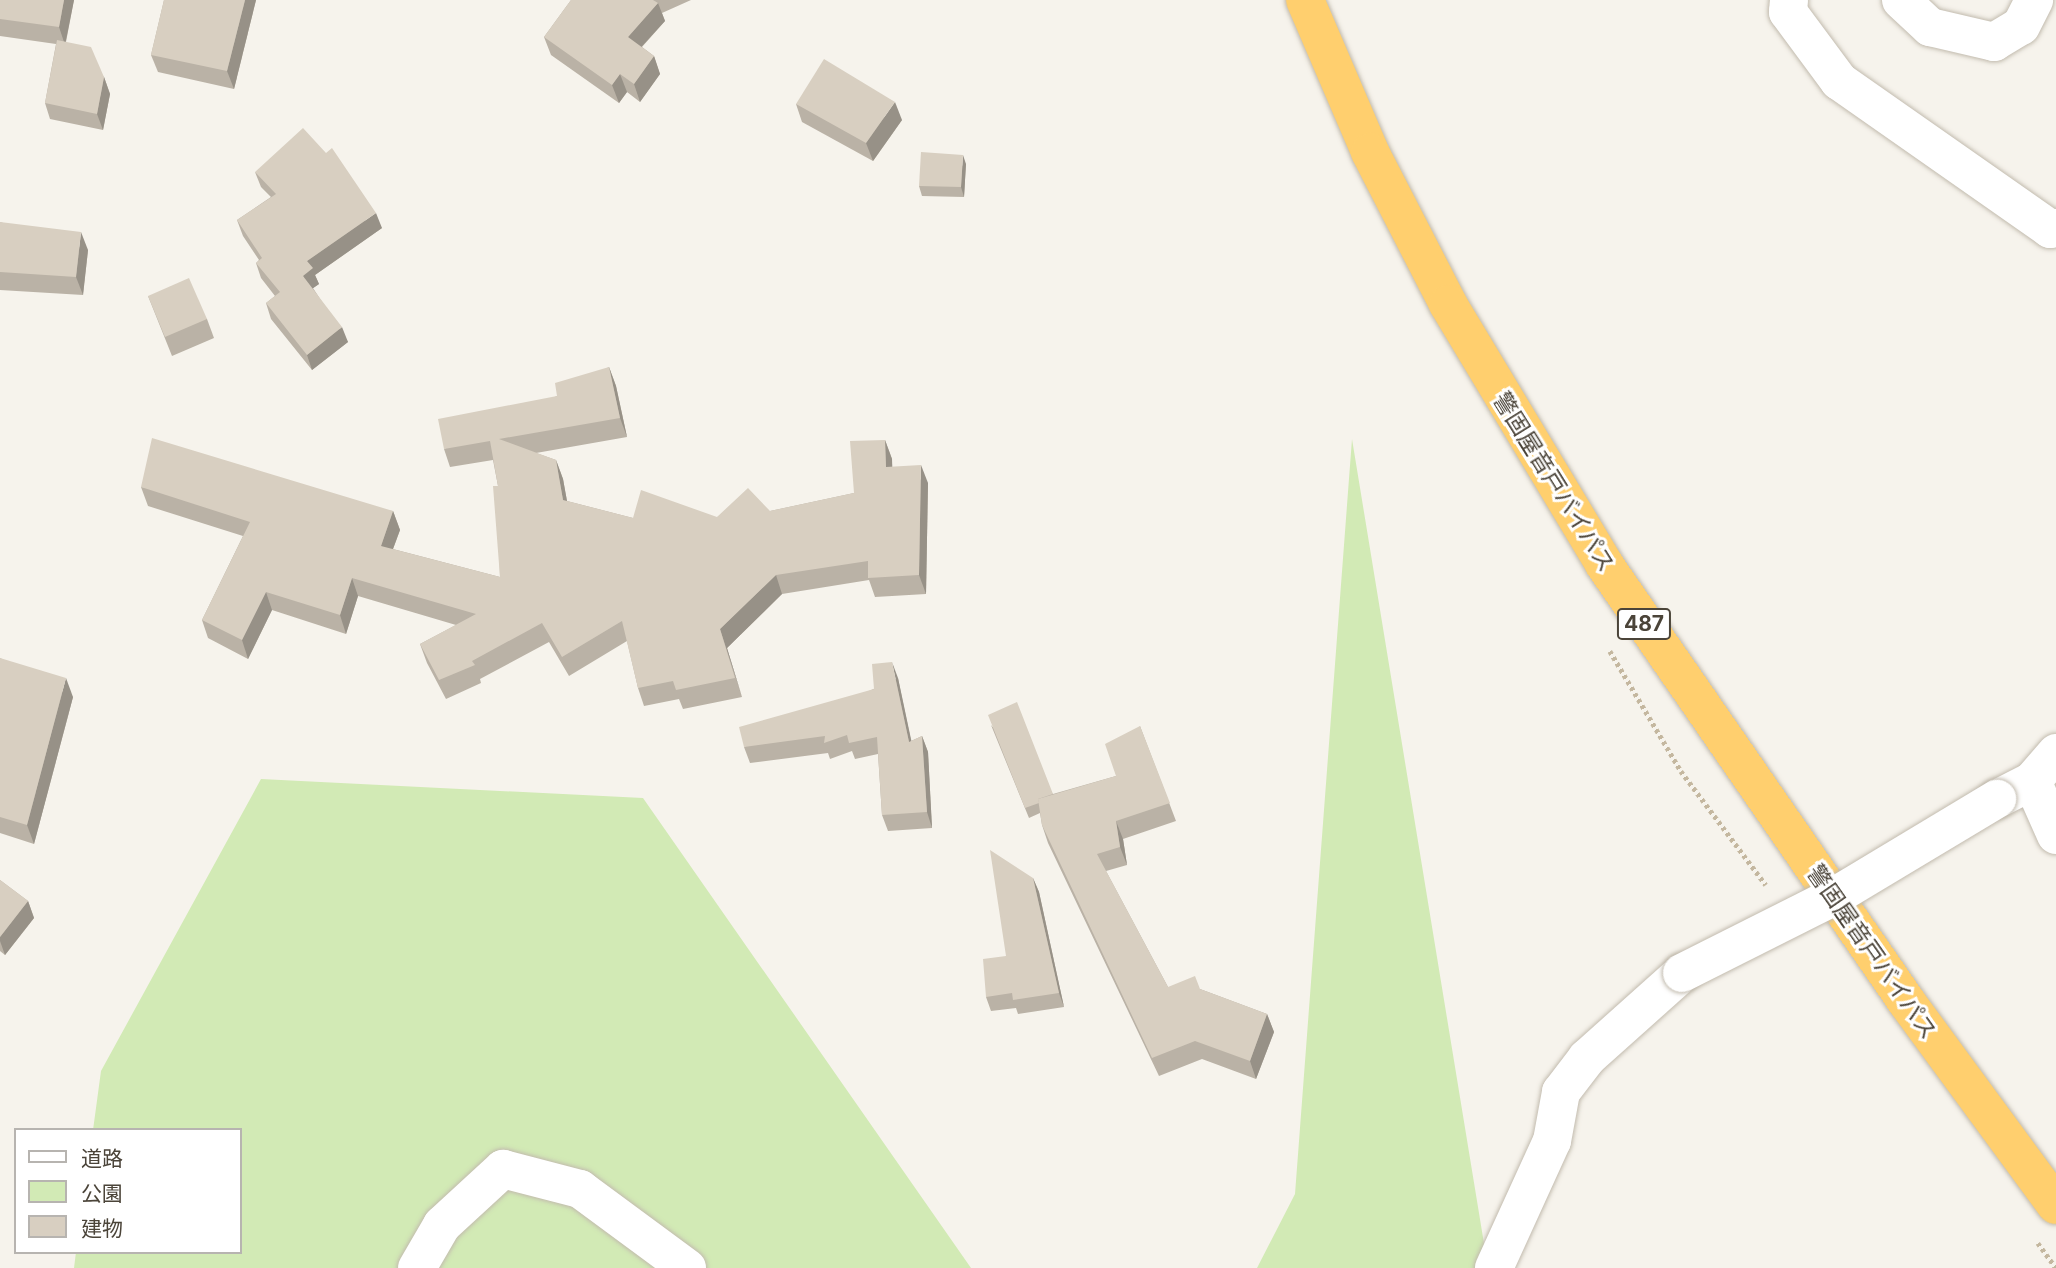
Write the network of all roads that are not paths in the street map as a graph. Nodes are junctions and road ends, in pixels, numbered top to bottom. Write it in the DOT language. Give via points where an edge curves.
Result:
graph roads {
  1 [pos="1305,0"];
  2 [pos="1789,0"];
  3 [pos="1902,0"];
  4 [pos="2034,0"];
  5 [pos="2056,228"];
  6 [pos="2044,767"];
  7 [pos="2056,835"];
  8 [pos="2056,1205"];
  9 [pos="417,1268"];
  10 [pos="687,1268"];
  11 [pos="1494,1268"];
  1 -- 8 [label="highway, 警固屋音戸バイパス / 487" via="1370,152 1448,304 1604,564 1898,990"];
  2 -- 5 [label="street" via="1788,12 1839,81 2050,229"];
  3 -- 4 [label="street" via="1930,27 1994,42 2021,26"];
  6 -- 7 [label="street"];
  6 -- 11 [label="street, bridge" via="1837,895 1682,973 1587,1058 1562,1093 1552,1140"];
  9 -- 10 [label="street" via="442,1225 503,1170 580,1189"];
}
